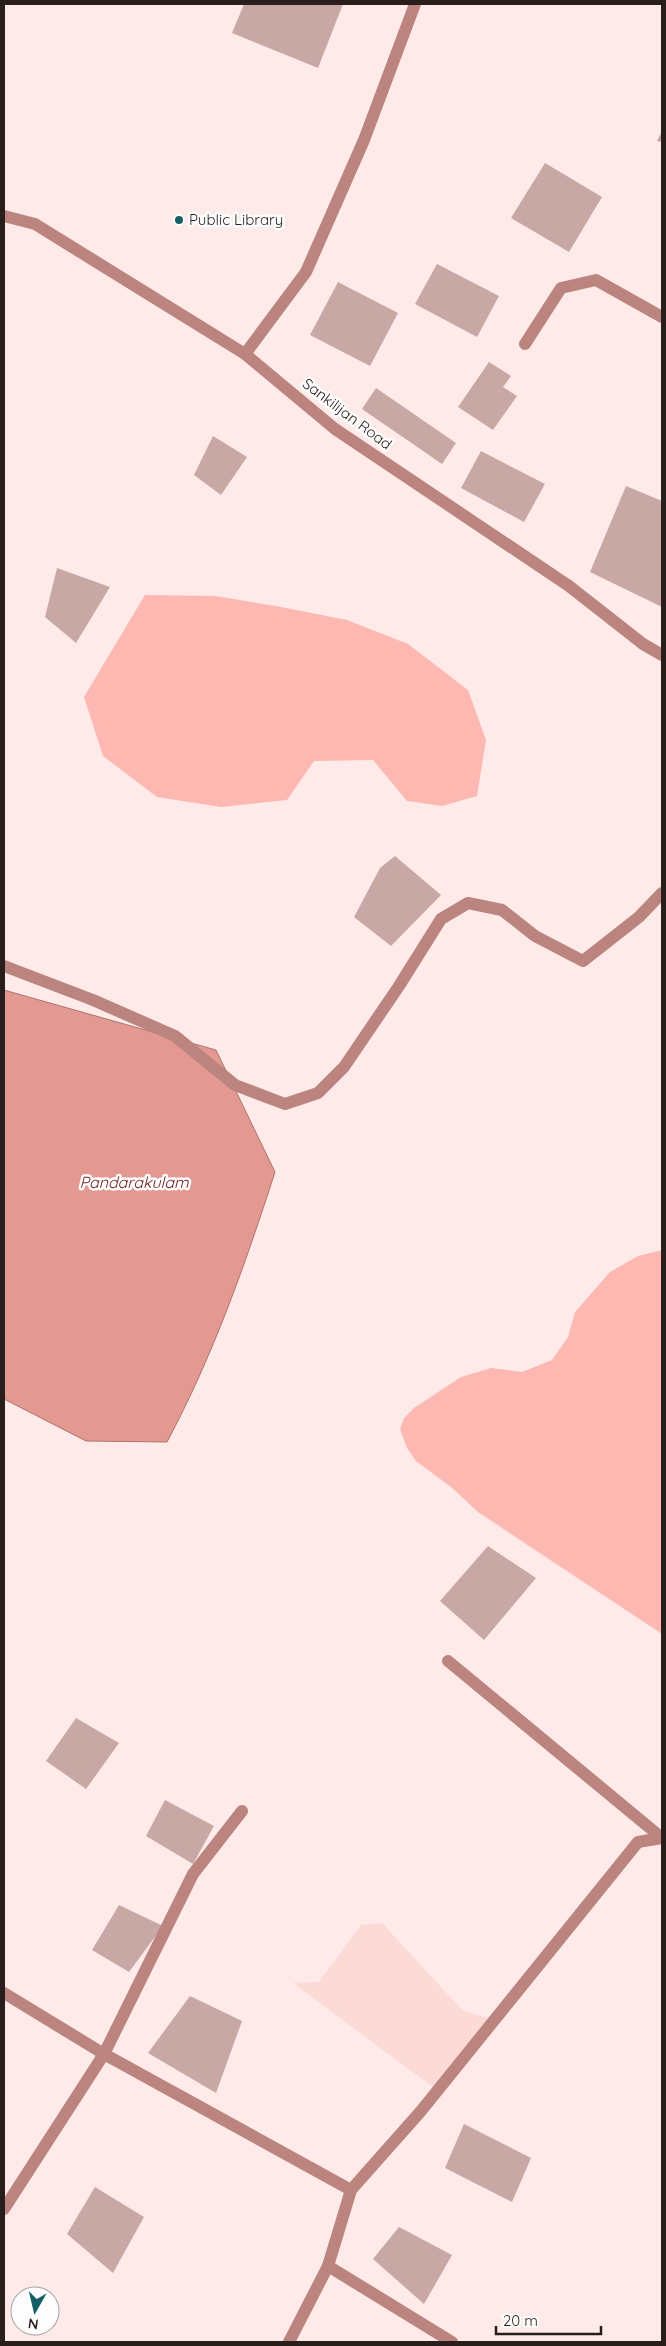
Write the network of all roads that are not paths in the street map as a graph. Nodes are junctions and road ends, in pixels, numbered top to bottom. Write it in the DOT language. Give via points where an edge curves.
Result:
graph roads {
  1 [pos="415,4"];
  2 [pos="4,216"];
  3 [pos="662,317"];
  4 [pos="525,344"];
  5 [pos="245,354"];
  6 [pos="662,656"];
  7 [pos="662,893"];
  8 [pos="4,966"];
  9 [pos="448,1661"];
  10 [pos="242,1811"];
  11 [pos="662,1838"];
  12 [pos="4,1994"];
  13 [pos="104,2054"];
  14 [pos="351,2190"];
  15 [pos="4,2209"];
  16 [pos="328,2266"];
  17 [pos="289,2342"];
  18 [pos="452,2342"];
  1 -- 5 [label="street" via="364,140 306,272"];
  2 -- 5 [label="street, Sankilijan Road" via="35,224"];
  3 -- 4 [label="street" via="596,280 561,288"];
  5 -- 6 [label="street, Sankilijan Road" via="335,429 569,586"];
  7 -- 8 [label="street" via="638,917 583,961 534,936 502,910 468,903 441,919 344,1067 318,1093 285,1104 235,1085 175,1036"];
  9 -- 11 [label="street"];
  10 -- 13 [label="street" via="193,1874"];
  11 -- 14 [label="street" via="638,1842 421,2111"];
  12 -- 13 [label="street"];
  13 -- 14 [label="street"];
  13 -- 15 [label="street"];
  14 -- 16 [label="street"];
  16 -- 17 [label="street"];
  16 -- 18 [label="street"];
}
